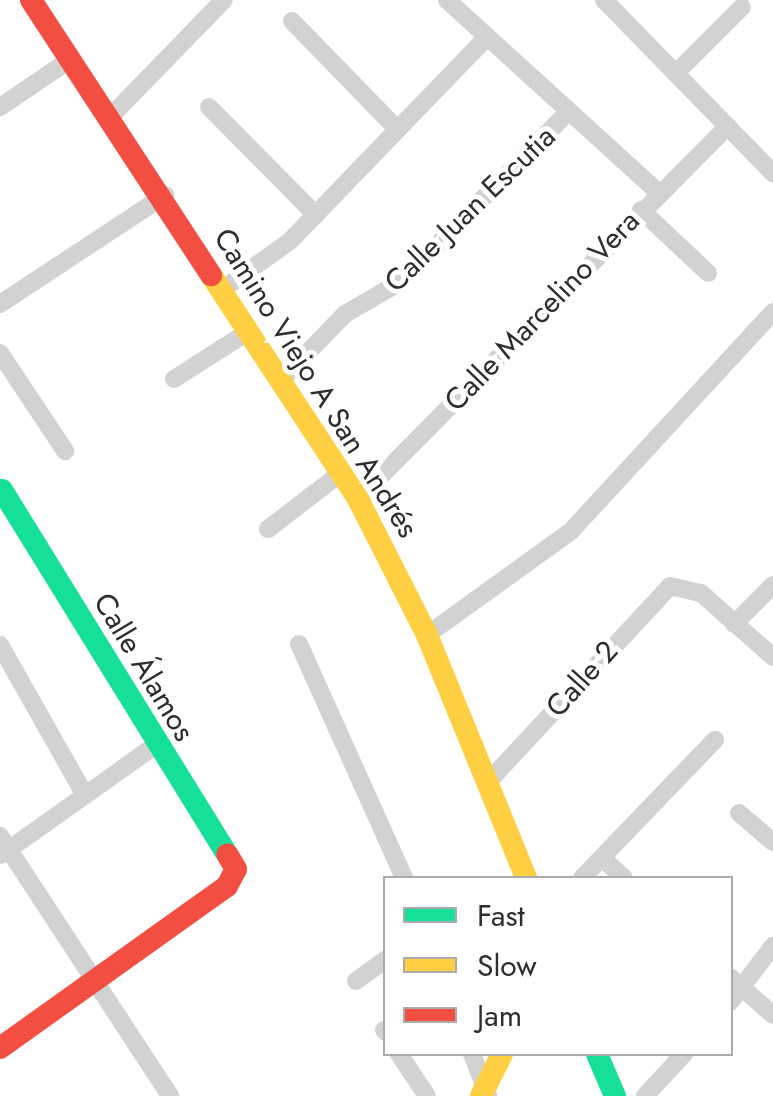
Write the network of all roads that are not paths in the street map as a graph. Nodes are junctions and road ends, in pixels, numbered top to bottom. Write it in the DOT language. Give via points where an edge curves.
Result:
graph roads {
  1 [pos="224,0"];
  2 [pos="447,0"];
  3 [pos="604,0"];
  4 [pos="38,3"];
  5 [pos="742,7"];
  6 [pos="292,22"];
  7 [pos="487,37"];
  8 [pos="71,59"];
  9 [pos="676,73"];
  10 [pos="0,107"];
  11 [pos="209,107"];
  12 [pos="568,112"];
  13 [pos="110,116"];
  14 [pos="728,126"];
  15 [pos="397,130"];
  16 [pos="773,173"];
  17 [pos="658,192"];
  18 [pos="165,195"];
  19 [pos="641,210"];
  20 [pos="316,215"];
  21 [pos="708,273"];
  22 [pos="223,289"];
  23 [pos="0,304"];
  24 [pos="773,312"];
  25 [pos="250,331"];
  26 [pos="0,353"];
  27 [pos="174,379"];
  28 [pos="281,380"];
  29 [pos="66,450"];
  30 [pos="342,472"];
  31 [pos="2,490"];
  32 [pos="358,499"];
  33 [pos="268,529"];
  34 [pos="773,584"];
  35 [pos="734,624"];
  36 [pos="427,635"];
  37 [pos="300,644"];
  38 [pos="3,657"];
  39 [pos="773,658"];
  40 [pos="715,740"];
  41 [pos="156,745"];
  42 [pos="488,782"];
  43 [pos="85,795"];
  44 [pos="739,813"];
  45 [pos="773,842"];
  46 [pos="3,847"];
  47 [pos="603,859"];
  48 [pos="403,876"];
  49 [pos="525,876"];
  50 [pos="584,876"];
  51 [pos="622,876"];
  52 [pos="773,946"];
  53 [pos="383,961"];
  54 [pos="96,981"];
  55 [pos="356,981"];
  56 [pos="735,989"];
  57 [pos="773,1015"];
  58 [pos="0,1048"];
  59 [pos="401,1056"];
  60 [pos="473,1056"];
  61 [pos="501,1056"];
  62 [pos="598,1056"];
  63 [pos="682,1056"];
  64 [pos="485,1093"];
  65 [pos="170,1096"];
  66 [pos="426,1096"];
  67 [pos="616,1096"];
  68 [pos="646,1096"];
  1 -- 13 [label="street"];
  2 -- 7 [label="street"];
  3 -- 9 [label="street"];
  4 -- 8 [label="main road, Camino Viejo A San Andrés"];
  5 -- 9 [label="street"];
  6 -- 15 [label="street"];
  7 -- 12 [label="street"];
  7 -- 15 [label="street"];
  8 -- 10 [label="street"];
  8 -- 13 [label="main road, Camino Viejo A San Andrés"];
  9 -- 14 [label="street"];
  11 -- 20 [label="street"];
  12 -- 17 [label="street"];
  12 -- 28 [label="street, Calle Juan Escutia" via="402,282 344,314"];
  13 -- 18 [label="main road, Camino Viejo A San Andrés"];
  14 -- 16 [label="street"];
  14 -- 17 [label="street, Calle Marcelino Vera"];
  15 -- 20 [label="street"];
  17 -- 19 [label="street, Calle Marcelino Vera"];
  18 -- 22 [label="main road, Camino Viejo A San Andrés"];
  18 -- 23 [label="street"];
  19 -- 21 [label="street"];
  19 -- 32 [label="street, Calle Marcelino Vera"];
  20 -- 22 [label="street"];
  22 -- 25 [label="main road, Camino Viejo A San Andrés"];
  24 -- 36 [label="street" via="571,531"];
  25 -- 27 [label="street"];
  25 -- 28 [label="main road, Camino Viejo A San Andrés"];
  26 -- 29 [label="street"];
  28 -- 30 [label="main road, Camino Viejo A San Andrés"];
  30 -- 32 [label="main road, Camino Viejo A San Andrés"];
  30 -- 33 [label="street"];
  31 -- 41 [label="main road, Calle Álamos"];
  32 -- 36 [label="main road, Camino Viejo A San Andrés"];
  34 -- 35 [label="street"];
  35 -- 39 [label="street"];
  35 -- 42 [label="street, Calle 2" via="701,594 680,585 662,591"];
  36 -- 42 [label="main road, Camino Viejo A San Andrés"];
  37 -- 48 [label="street"];
  38 -- 43 [label="street"];
  40 -- 47 [label="street"];
  41 -- 43 [label="street"];
  41 -- 54 [label="main road, Calle Álamos" via="236,874"];
  42 -- 49 [label="main road, Camino Viejo A San Andrés"];
  43 -- 46 [label="street"];
  44 -- 45 [label="street"];
  46 -- 54 [label="street"];
  47 -- 50 [label="street"];
  47 -- 51 [label="street"];
  52 -- 56 [label="street"];
  53 -- 55 [label="street"];
  54 -- 58 [label="main road"];
  54 -- 65 [label="street"];
  56 -- 57 [label="street"];
  59 -- 66 [label="street"];
  60 -- 64 [label="street"];
  61 -- 64 [label="main road"];
  62 -- 67 [label="main road"];
  63 -- 68 [label="street"];
}
